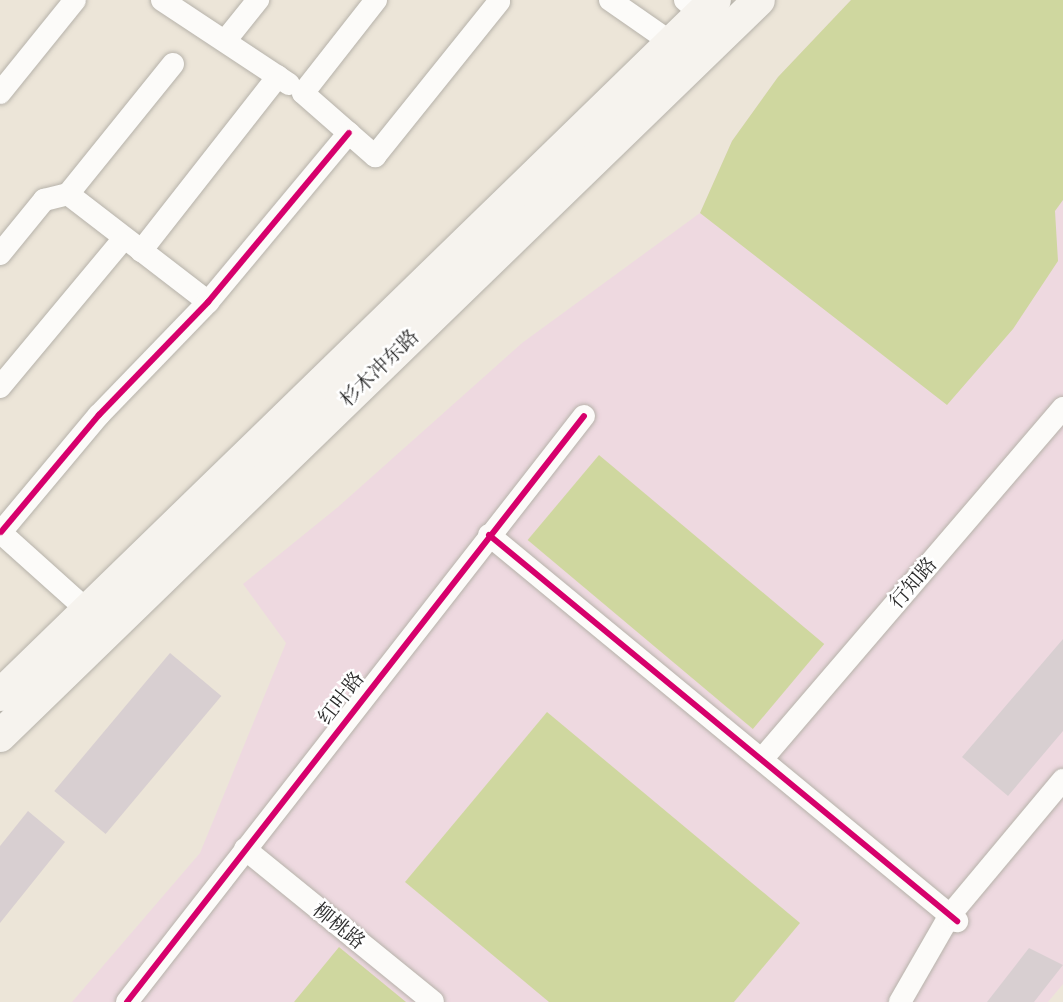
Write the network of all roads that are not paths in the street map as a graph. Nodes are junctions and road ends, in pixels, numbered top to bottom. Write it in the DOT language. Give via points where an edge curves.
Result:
graph roads {
  1 [pos="75,0"];
  2 [pos="162,0"];
  3 [pos="258,0"];
  4 [pos="376,0"];
  5 [pos="610,0"];
  6 [pos="759,0"];
  7 [pos="500,2"];
  8 [pos="706,12"];
  9 [pos="225,42"];
  10 [pos="684,52"];
  11 [pos="173,64"];
  12 [pos="278,76"];
  13 [pos="0,93"];
  14 [pos="303,93"];
  15 [pos="349,133"];
  16 [pos="68,194"];
  17 [pos="132,245"];
  18 [pos="0,254"];
  19 [pos="208,302"];
  20 [pos="0,387"];
  21 [pos="1063,408"];
  22 [pos="584,417"];
  23 [pos="0,532"];
  24 [pos="489,536"];
  25 [pos="87,610"];
  26 [pos="0,695"];
  27 [pos="0,736"];
  28 [pos="763,758"];
  29 [pos="1063,780"];
  30 [pos="245,849"];
  31 [pos="954,918"];
  32 [pos="127,1002"];
  33 [pos="433,1002"];
  34 [pos="900,1002"];
  1 -- 13 [label="street"];
  2 -- 9 [label="street"];
  3 -- 9 [label="street"];
  4 -- 14 [label="street"];
  5 -- 10 [label="street"];
  6 -- 8 [label="main road, 杉木冲东路"];
  7 -- 15 [label="street" via="375,156"];
  8 -- 10 [label="main road, 杉木冲东路"];
  9 -- 12 [label="street"];
  10 -- 25 [label="main road, 杉木冲东路"];
  10 -- 27 [label="main road, 杉木冲东路"];
  11 -- 16 [label="street"];
  12 -- 14 [label="street"];
  12 -- 17 [label="street"];
  14 -- 15 [label="street"];
  15 -- 19 [label="street"];
  16 -- 17 [label="street"];
  16 -- 18 [label="street" via="44,200"];
  17 -- 19 [label="street"];
  17 -- 20 [label="street"];
  19 -- 23 [label="street" via="99,415"];
  21 -- 28 [label="street, 行知路"];
  22 -- 24 [label="street, 红叶路"];
  23 -- 25 [label="street"];
  24 -- 28 [label="street"];
  24 -- 30 [label="street, 红叶路"];
  25 -- 26 [label="main road, 杉木冲东路"];
  28 -- 31 [label="street"];
  29 -- 31 [label="street"];
  30 -- 32 [label="street, 红叶路"];
  30 -- 33 [label="street, 柳桃路"];
  31 -- 34 [label="street"];
}
